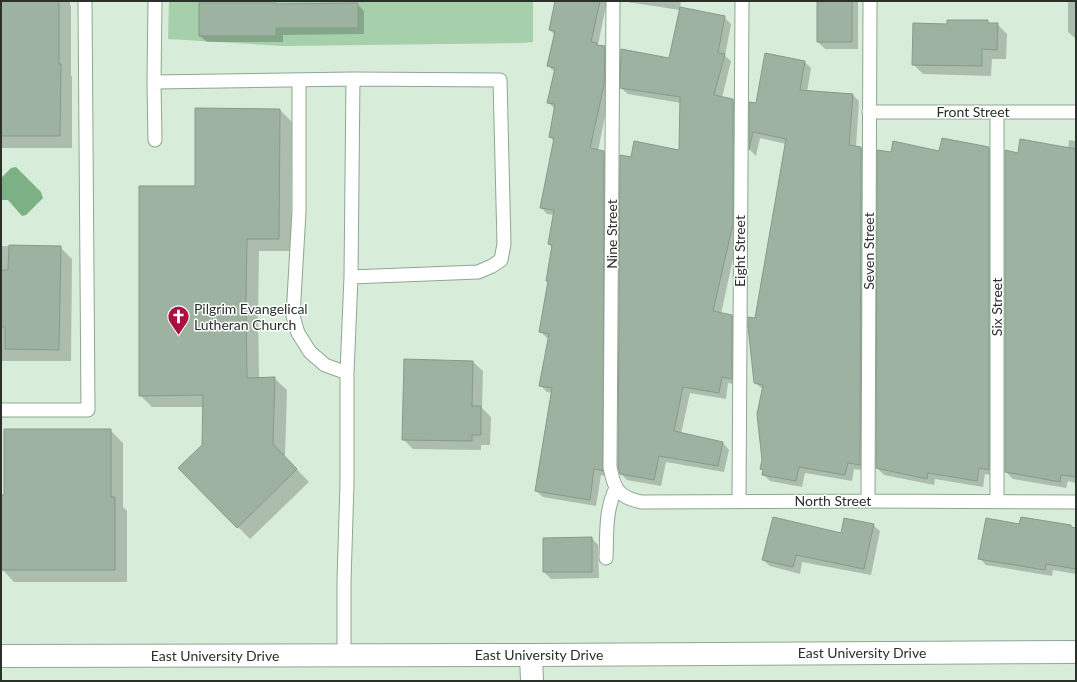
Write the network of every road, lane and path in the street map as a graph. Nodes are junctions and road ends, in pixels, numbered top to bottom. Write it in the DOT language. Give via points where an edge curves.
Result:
graph roads {
  1 [pos="85,1"];
  2 [pos="155,1"];
  3 [pos="613,1"];
  4 [pos="742,1"];
  5 [pos="870,1"];
  6 [pos="353,79"];
  7 [pos="299,80"];
  8 [pos="154,82"];
  9 [pos="869,112"];
  10 [pos="997,112"];
  11 [pos="1076,112"];
  12 [pos="155,140"];
  13 [pos="351,277"];
  14 [pos="347,373"];
  15 [pos="1,410"];
  16 [pos="616,488"];
  17 [pos="739,501"];
  18 [pos="868,501"];
  19 [pos="997,501"];
  20 [pos="1076,502"];
  21 [pos="606,558"];
  22 [pos="1076,652"];
  23 [pos="344,655"];
  24 [pos="531,655"];
  25 [pos="1,656"];
  26 [pos="532,681"];
  1 -- 15 [label="lane" via="88,410"];
  2 -- 8 [label="lane"];
  3 -- 16 [label="lane, Nine Street" via="610,467"];
  4 -- 17 [label="lane, Eight Street"];
  5 -- 9 [label="lane, Seven Street"];
  6 -- 7 [label="lane"];
  6 -- 13 [label="lane"];
  6 -- 13 [label="lane" via="500,80 504,244 501,260 478,272"];
  7 -- 8 [label="lane"];
  7 -- 14 [label="lane" via="299,212 294,316 298,334 310,352 325,365"];
  8 -- 12 [label="lane"];
  9 -- 10 [label="lane, Front Street"];
  9 -- 18 [label="lane, Seven Street"];
  10 -- 11 [label="lane, Front Street"];
  10 -- 19 [label="lane, Six Street"];
  13 -- 14 [label="lane"];
  14 -- 23 [label="lane"];
  16 -- 17 [label="lane, North Street" via="623,496 641,502"];
  16 -- 21 [label="lane" via="607,515"];
  17 -- 18 [label="lane, North Street"];
  18 -- 19 [label="lane, North Street"];
  19 -- 20 [label="lane, North Street"];
  22 -- 24 [label="main road, East University Drive"];
  23 -- 24 [label="main road, East University Drive"];
  23 -- 25 [label="main road, East University Drive"];
  24 -- 26 [label="main road"];
}
